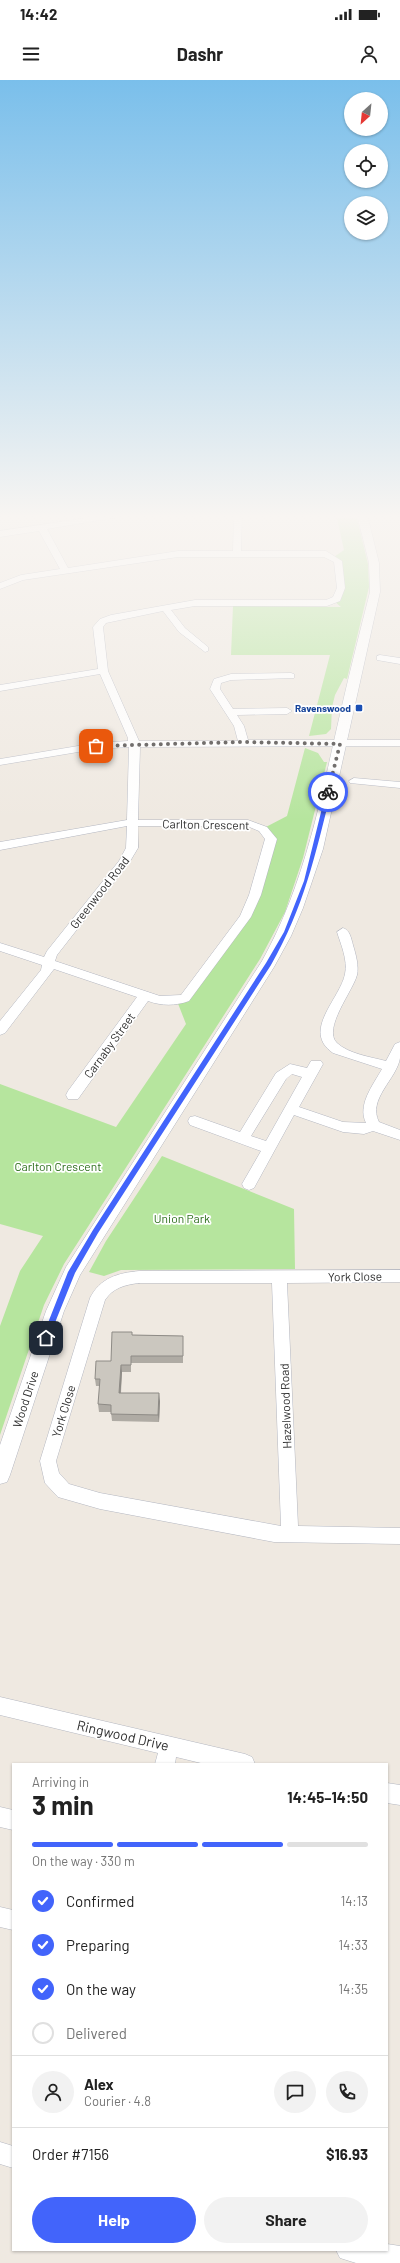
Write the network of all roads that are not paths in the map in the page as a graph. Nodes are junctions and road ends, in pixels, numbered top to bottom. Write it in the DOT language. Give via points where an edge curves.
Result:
graph roads {
  1 [pos="119,616"];
  2 [pos="171,616"];
  3 [pos="369,616"];
  4 [pos="205,649"];
  5 [pos="380,658"];
  6 [pos="400,661"];
  7 [pos="103,671"];
  8 [pos="291,676"];
  9 [pos="0,688"];
  10 [pos="287,711"];
  11 [pos="230,712"];
  12 [pos="243,742"];
  13 [pos="400,743"];
  14 [pos="134,744"];
  15 [pos="340,744"];
  16 [pos="0,762"];
  17 [pos="354,781"];
  18 [pos="400,785"];
  19 [pos="133,823"];
  20 [pos="0,846"];
  21 [pos="344,932"];
  22 [pos="0,947"];
  23 [pos="49,963"];
  24 [pos="145,995"];
  25 [pos="0,1030"];
  26 [pos="400,1047"];
  27 [pos="390,1067"];
  28 [pos="73,1095"];
  29 [pos="291,1109"];
  30 [pos="195,1121"];
  31 [pos="374,1126"];
  32 [pos="400,1135"];
  33 [pos="243,1138"];
  34 [pos="269,1148"];
  35 [pos="249,1184"];
  36 [pos="400,1276"];
  37 [pos="279,1277"];
  38 [pos="0,1475"];
  39 [pos="290,1535"];
  40 [pos="400,1536"];
  41 [pos="0,1706"];
  42 [pos="167,1755"];
  43 [pos="236,1763"];
  44 [pos="388,1793"];
  45 [pos="400,1795"];
  46 [pos="0,1817"];
  47 [pos="12,1820"];
  48 [pos="0,1917"];
  49 [pos="12,1920"];
  50 [pos="0,2153"];
  51 [pos="12,2157"];
  52 [pos="354,2251"];
  53 [pos="400,2258"];
  1 -- 7 [label="street" via="107,618 98,627"];
  2 -- 4 [label="street" via="182,630"];
  3 -- 15 [label="street, Wood Drive"];
  5 -- 6 [label="street"];
  7 -- 9 [label="street"];
  7 -- 14 [label="street"];
  8 -- 11 [label="street" via="231,677 217,681 215,689"];
  10 -- 11 [label="street"];
  11 -- 12 [label="street"];
  12 -- 14 [label="street"];
  12 -- 15 [label="street"];
  13 -- 15 [label="street"];
  14 -- 16 [label="street" via="96,746"];
  14 -- 19 [label="street, Greenwood Road"];
  15 -- 38 [label="street, Wood Drive" via="307,881 287,932 72,1272 55,1311"];
  17 -- 18 [label="street"];
  19 -- 20 [label="street, Carlton Crescent"];
  19 -- 23 [label="street, Greenwood Road" via="132,848 128,856 51,954"];
  19 -- 24 [label="street, Carlton Crescent" via="248,823 263,829 271,839 251,904 192,992 176,1001 159,1000"];
  21 -- 27 [label="street" via="350,955 351,976 331,1016 328,1042 341,1051"];
  22 -- 23 [label="street, Carlton Crescent"];
  23 -- 24 [label="street, Carlton Crescent"];
  23 -- 25 [label="street, Greenwood Road" via="47,971"];
  24 -- 28 [label="street, Carnaby Street"];
  26 -- 27 [label="street"];
  27 -- 31 [label="street" via="370,1104 370,1118"];
  29 -- 31 [label="street" via="344,1127"];
  29 -- 33 [label="street" via="314,1069 290,1069 281,1076"];
  29 -- 34 [label="street"];
  30 -- 33 [label="street"];
  31 -- 32 [label="street"];
  33 -- 34 [label="street"];
  34 -- 35 [label="street"];
  36 -- 37 [label="street, York Close"];
  37 -- 39 [label="street, Hazelwood Road"];
  37 -- 39 [label="street, York Close" via="139,1277 120,1279 102,1290 48,1461 51,1477 64,1491 100,1501"];
  39 -- 40 [label="street, York Close"];
  41 -- 42 [label="street, Ringwood Drive"];
  42 -- 43 [label="street, Ringwood Drive"];
  44 -- 45 [label="street"];
  46 -- 47 [label="street"];
  48 -- 49 [label="street"];
  50 -- 51 [label="street"];
  52 -- 53 [label="street"];
}
